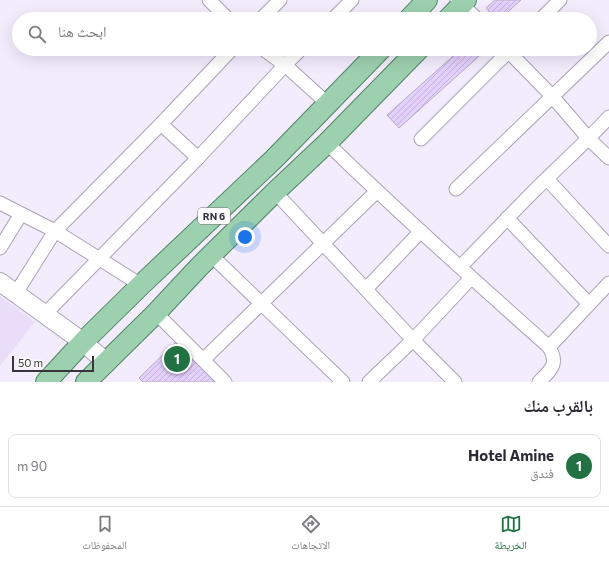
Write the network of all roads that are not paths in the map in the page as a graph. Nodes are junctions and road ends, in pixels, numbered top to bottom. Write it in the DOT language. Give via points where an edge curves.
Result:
graph roads {
  1 [pos="209,0"];
  2 [pos="280,0"];
  3 [pos="352,0"];
  4 [pos="427,0"];
  5 [pos="560,0"];
  6 [pos="462,1"];
  7 [pos="221,12"];
  8 [pos="268,12"];
  9 [pos="340,12"];
  10 [pos="416,12"];
  11 [pos="453,12"];
  12 [pos="471,12"];
  13 [pos="548,12"];
  14 [pos="609,42"];
  15 [pos="597,53"];
  16 [pos="225,56"];
  17 [pos="272,56"];
  18 [pos="294,56"];
  19 [pos="373,56"];
  20 [pos="411,56"];
  21 [pos="503,56"];
  22 [pos="515,56"];
  23 [pos="594,56"];
  24 [pos="284,65"];
  25 [pos="552,96"];
  26 [pos="328,104"];
  27 [pos="609,116"];
  28 [pos="162,124"];
  29 [pos="421,139"];
  30 [pos="588,139"];
  31 [pos="327,142"];
  32 [pos="198,158"];
  33 [pos="609,158"];
  34 [pos="547,179"];
  35 [pos="456,189"];
  36 [pos="377,191"];
  37 [pos="275,192"];
  38 [pos="0,202"];
  39 [pos="21,214"];
  40 [pos="507,218"];
  41 [pos="55,231"];
  42 [pos="420,231"];
  43 [pos="323,244"];
  44 [pos="609,246"];
  45 [pos="0,248"];
  46 [pos="211,255"];
  47 [pos="99,259"];
  48 [pos="460,267"];
  49 [pos="471,278"];
  50 [pos="0,282"];
  51 [pos="609,283"];
  52 [pos="141,285"];
  53 [pos="366,289"];
  54 [pos="16,293"];
  55 [pos="262,303"];
  56 [pos="589,304"];
  57 [pos="156,313"];
  58 [pos="45,314"];
  59 [pos="413,340"];
  60 [pos="83,342"];
  61 [pos="549,347"];
  62 [pos="203,360"];
  63 [pos="106,362"];
  64 [pos="46,382"];
  65 [pos="86,382"];
  66 [pos="225,382"];
  67 [pos="343,382"];
  68 [pos="369,382"];
  69 [pos="455,382"];
  70 [pos="539,382"];
  1 -- 7 [label="street"];
  2 -- 8 [label="street"];
  3 -- 9 [label="street"];
  4 -- 10 [label="main road"];
  5 -- 13 [label="street"];
  6 -- 11 [label="main road"];
  6 -- 12 [label="street"];
  14 -- 15 [label="street"];
  16 -- 28 [label="street"];
  17 -- 24 [label="street"];
  18 -- 24 [label="street"];
  19 -- 26 [label="main road, RN 6"];
  20 -- 31 [label="main road, RN 6"];
  21 -- 29 [label="street"];
  22 -- 25 [label="street"];
  23 -- 25 [label="street"];
  24 -- 26 [label="street"];
  24 -- 32 [label="street"];
  25 -- 30 [label="street"];
  25 -- 35 [label="street"];
  26 -- 52 [label="main road, RN 6"];
  27 -- 30 [label="street"];
  28 -- 32 [label="street"];
  28 -- 41 [label="street"];
  30 -- 33 [label="street"];
  30 -- 34 [label="street"];
  31 -- 36 [label="street"];
  31 -- 37 [label="main road, RN 6"];
  32 -- 47 [label="street"];
  34 -- 40 [label="street"];
  34 -- 44 [label="street"];
  36 -- 42 [label="street"];
  36 -- 43 [label="street"];
  37 -- 43 [label="street"];
  37 -- 46 [label="main road, RN 6"];
  38 -- 39 [label="street"];
  39 -- 41 [label="street"];
  39 -- 45 [label="street"];
  40 -- 48 [label="street"];
  40 -- 56 [label="street"];
  41 -- 47 [label="street"];
  41 -- 54 [label="street"];
  42 -- 48 [label="street"];
  42 -- 53 [label="street"];
  43 -- 53 [label="street"];
  43 -- 55 [label="street"];
  46 -- 55 [label="street"];
  46 -- 57 [label="main road, RN 6"];
  47 -- 52 [label="street"];
  47 -- 58 [label="street"];
  48 -- 49 [label="street"];
  49 -- 59 [label="street"];
  49 -- 61 [label="street"];
  50 -- 54 [label="main road"];
  51 -- 56 [label="street"];
  52 -- 60 [label="main road, RN 6"];
  53 -- 59 [label="street"];
  54 -- 58 [label="main road"];
  55 -- 62 [label="street"];
  55 -- 67 [label="street"];
  56 -- 61 [label="street"];
  57 -- 62 [label="street"];
  57 -- 63 [label="main road, RN 6"];
  58 -- 60 [label="main road"];
  59 -- 68 [label="street"];
  59 -- 69 [label="street"];
  60 -- 63 [label="main road"];
  60 -- 64 [label="main road, RN 6"];
  61 -- 70 [label="street" via="554,363"];
  62 -- 66 [label="street"];
  63 -- 65 [label="main road, RN 6"];
}
